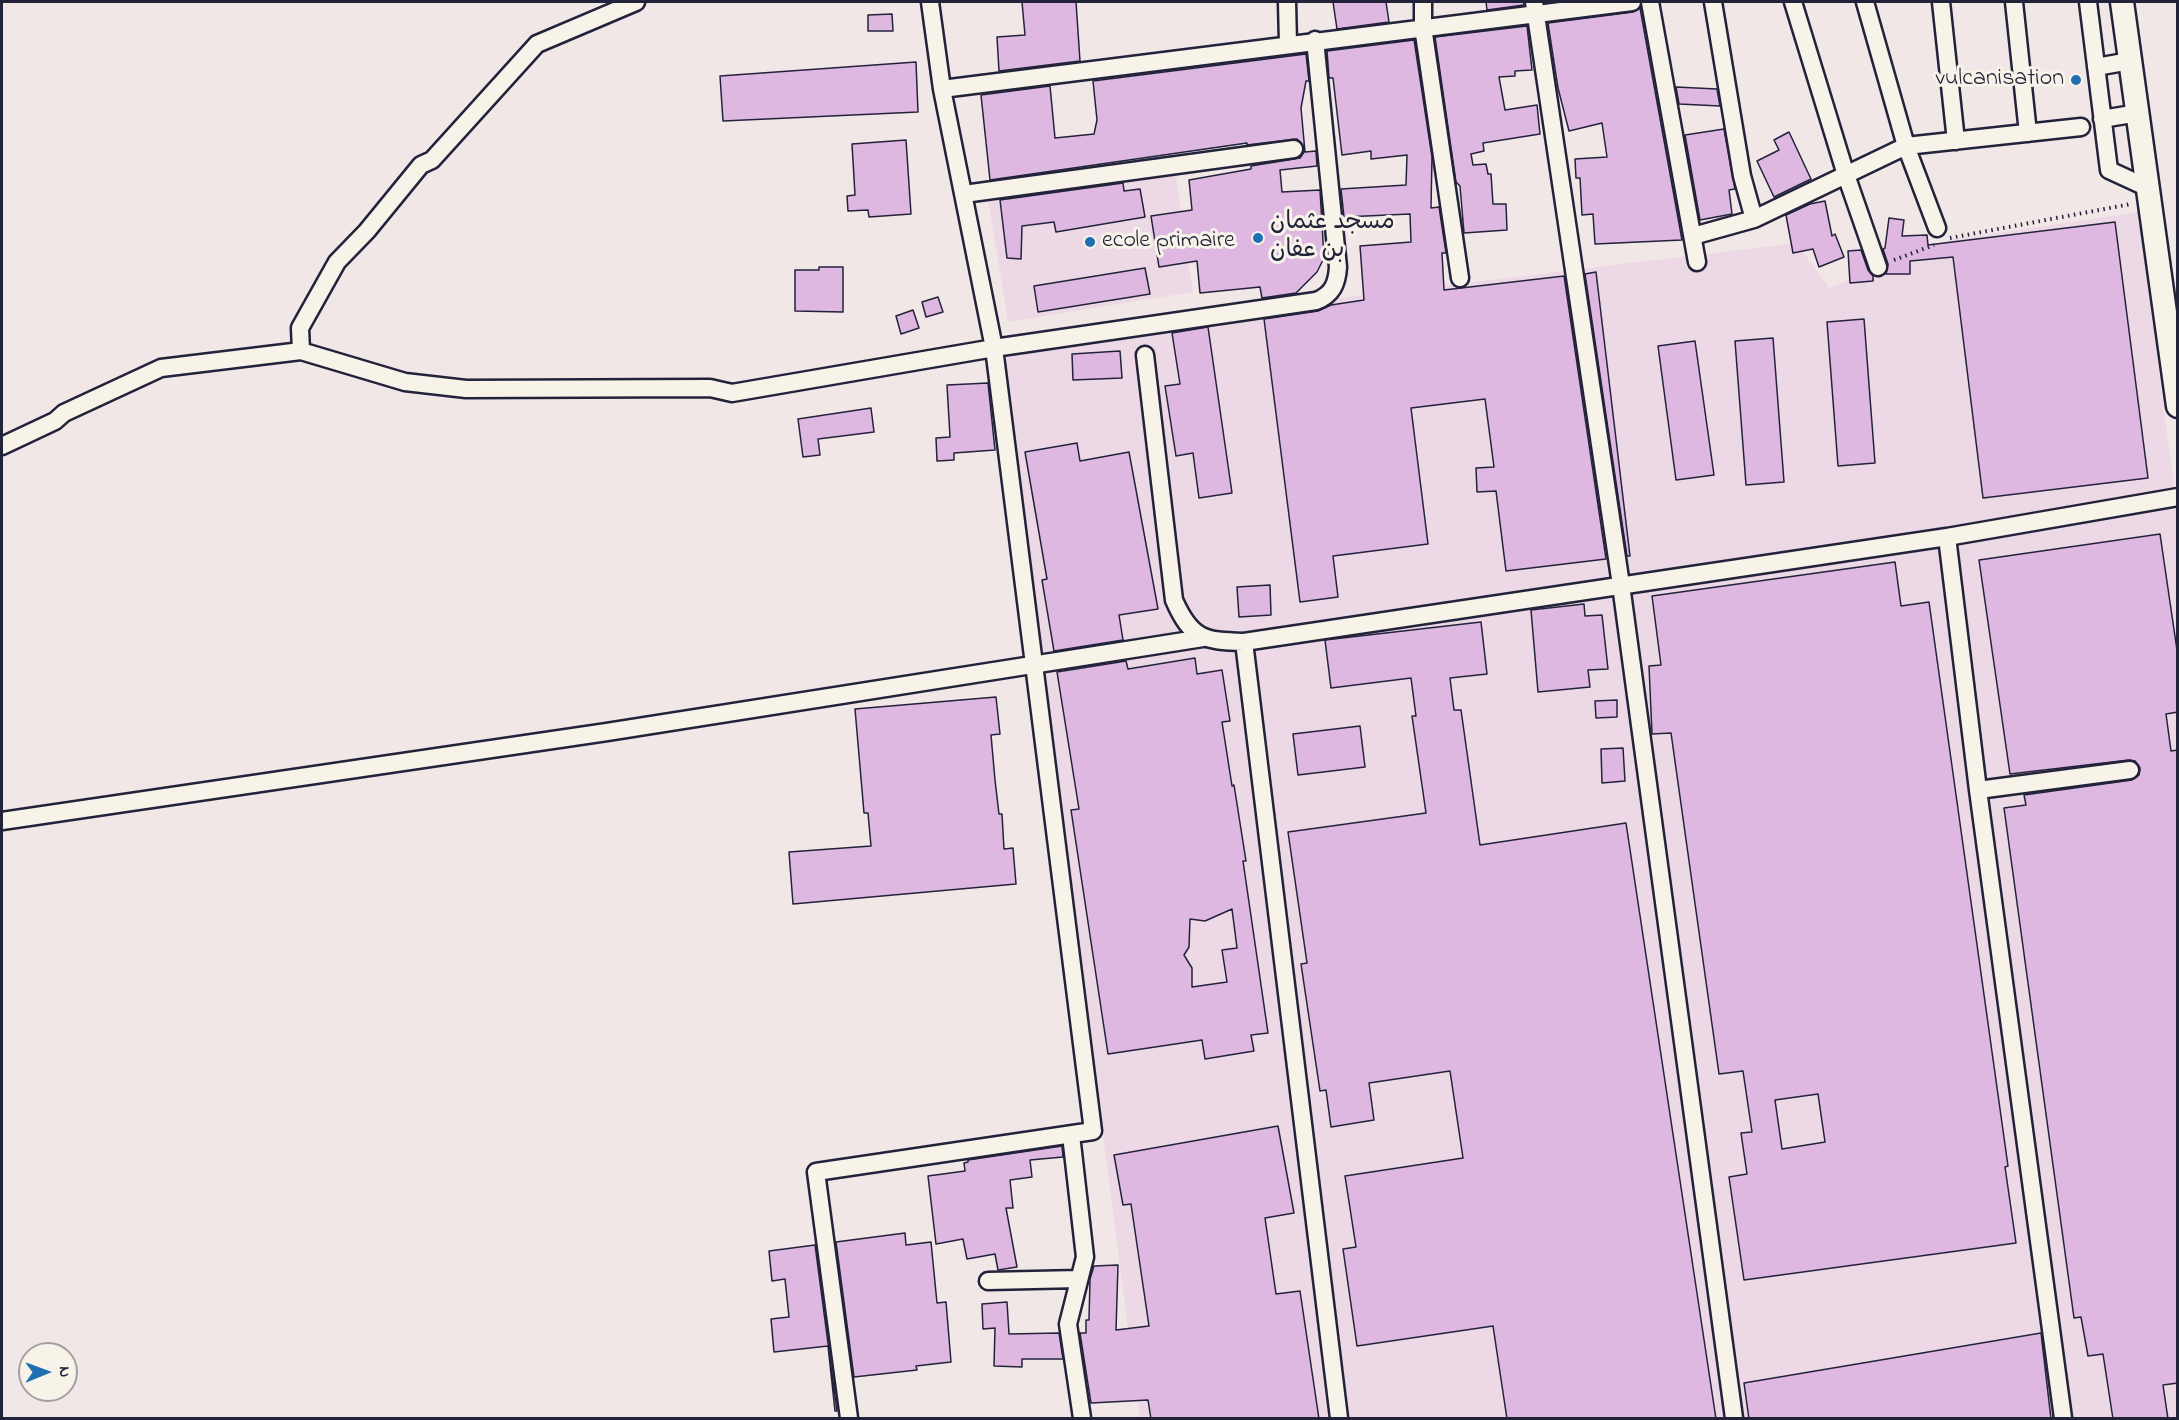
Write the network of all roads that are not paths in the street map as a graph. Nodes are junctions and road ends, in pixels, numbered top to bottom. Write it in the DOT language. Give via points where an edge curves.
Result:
graph roads {
  1 [pos="636,2"];
  2 [pos="930,2"];
  3 [pos="1287,2"];
  4 [pos="1423,2"];
  5 [pos="1632,2"];
  6 [pos="1650,2"];
  7 [pos="1713,2"];
  8 [pos="1792,2"];
  9 [pos="1865,2"];
  10 [pos="1941,2"];
  11 [pos="2014,2"];
  12 [pos="2088,2"];
  13 [pos="2122,2"];
  14 [pos="1535,8"];
  15 [pos="1423,27"];
  16 [pos="1315,40"];
  17 [pos="1288,44"];
  18 [pos="2130,61"];
  19 [pos="2096,68"];
  20 [pos="942,89"];
  21 [pos="2138,113"];
  22 [pos="2102,119"];
  23 [pos="2081,128"];
  24 [pos="2028,133"];
  25 [pos="1956,141"];
  26 [pos="1906,146"];
  27 [pos="1294,149"];
  28 [pos="1846,175"];
  29 [pos="964,194"];
  30 [pos="2149,194"];
  31 [pos="1754,219"];
  32 [pos="1937,228"];
  33 [pos="1693,236"];
  34 [pos="1697,262"];
  35 [pos="1878,267"];
  36 [pos="1460,278"];
  37 [pos="994,348"];
  38 [pos="301,351"];
  39 [pos="1145,355"];
  40 [pos="2178,406"];
  41 [pos="2,446"];
  42 [pos="2178,497"];
  43 [pos="1947,537"];
  44 [pos="1621,585"];
  45 [pos="1203,638"];
  46 [pos="1244,642"];
  47 [pos="1034,666"];
  48 [pos="2130,770"];
  49 [pos="1978,790"];
  50 [pos="2,821"];
  51 [pos="1071,1135"];
  52 [pos="1079,1280"];
  53 [pos="988,1281"];
  54 [pos="849,1419"];
  55 [pos="1082,1419"];
  56 [pos="1340,1419"];
  57 [pos="1734,1419"];
  58 [pos="2063,1419"];
  1 -- 38 [label="street" via="537,44 337,262 300,328"];
  2 -- 20 [label="street"];
  3 -- 17 [label="street"];
  4 -- 15 [label="street"];
  5 -- 14 [label="street"];
  6 -- 33 [label="street"];
  7 -- 31 [label="street" via="1742,176"];
  8 -- 28 [label="street"];
  9 -- 26 [label="street"];
  10 -- 25 [label="street"];
  11 -- 24 [label="street"];
  12 -- 19 [label="street"];
  13 -- 18 [label="main road"];
  14 -- 15 [label="street"];
  14 -- 44 [label="street"];
  15 -- 16 [label="street"];
  15 -- 36 [label="street"];
  16 -- 17 [label="street"];
  16 -- 37 [label="street" via="1338,267 1331,292 1316,301"];
  17 -- 20 [label="street"];
  18 -- 19 [label="street"];
  18 -- 21 [label="main road"];
  19 -- 22 [label="street"];
  20 -- 29 [label="street"];
  21 -- 22 [label="street"];
  21 -- 30 [label="main road"];
  22 -- 30 [label="street" via="2109,170"];
  23 -- 24 [label="street"];
  24 -- 25 [label="street"];
  25 -- 26 [label="street"];
  26 -- 28 [label="street"];
  26 -- 32 [label="street"];
  27 -- 29 [label="street"];
  28 -- 31 [label="street"];
  28 -- 35 [label="street"];
  29 -- 37 [label="street"];
  30 -- 40 [label="main road"];
  31 -- 33 [label="street"];
  33 -- 34 [label="street"];
  37 -- 38 [label="street" via="732,393 710,388 466,389 405,382"];
  37 -- 47 [label="street"];
  38 -- 41 [label="street" via="160,369"];
  39 -- 45 [label="street" via="1174,600 1182,620"];
  42 -- 43 [label="street"];
  43 -- 44 [label="street"];
  43 -- 49 [label="street"];
  44 -- 46 [label="street"];
  44 -- 57 [label="street"];
  45 -- 46 [label="street"];
  45 -- 47 [label="street"];
  46 -- 56 [label="street"];
  47 -- 50 [label="street"];
  47 -- 51 [label="street" via="1093,1131"];
  48 -- 49 [label="street"];
  49 -- 58 [label="street"];
  51 -- 52 [label="street" via="1085,1257"];
  51 -- 54 [label="street" via="816,1172"];
  52 -- 53 [label="street"];
  52 -- 55 [label="street" via="1068,1324"];
}
